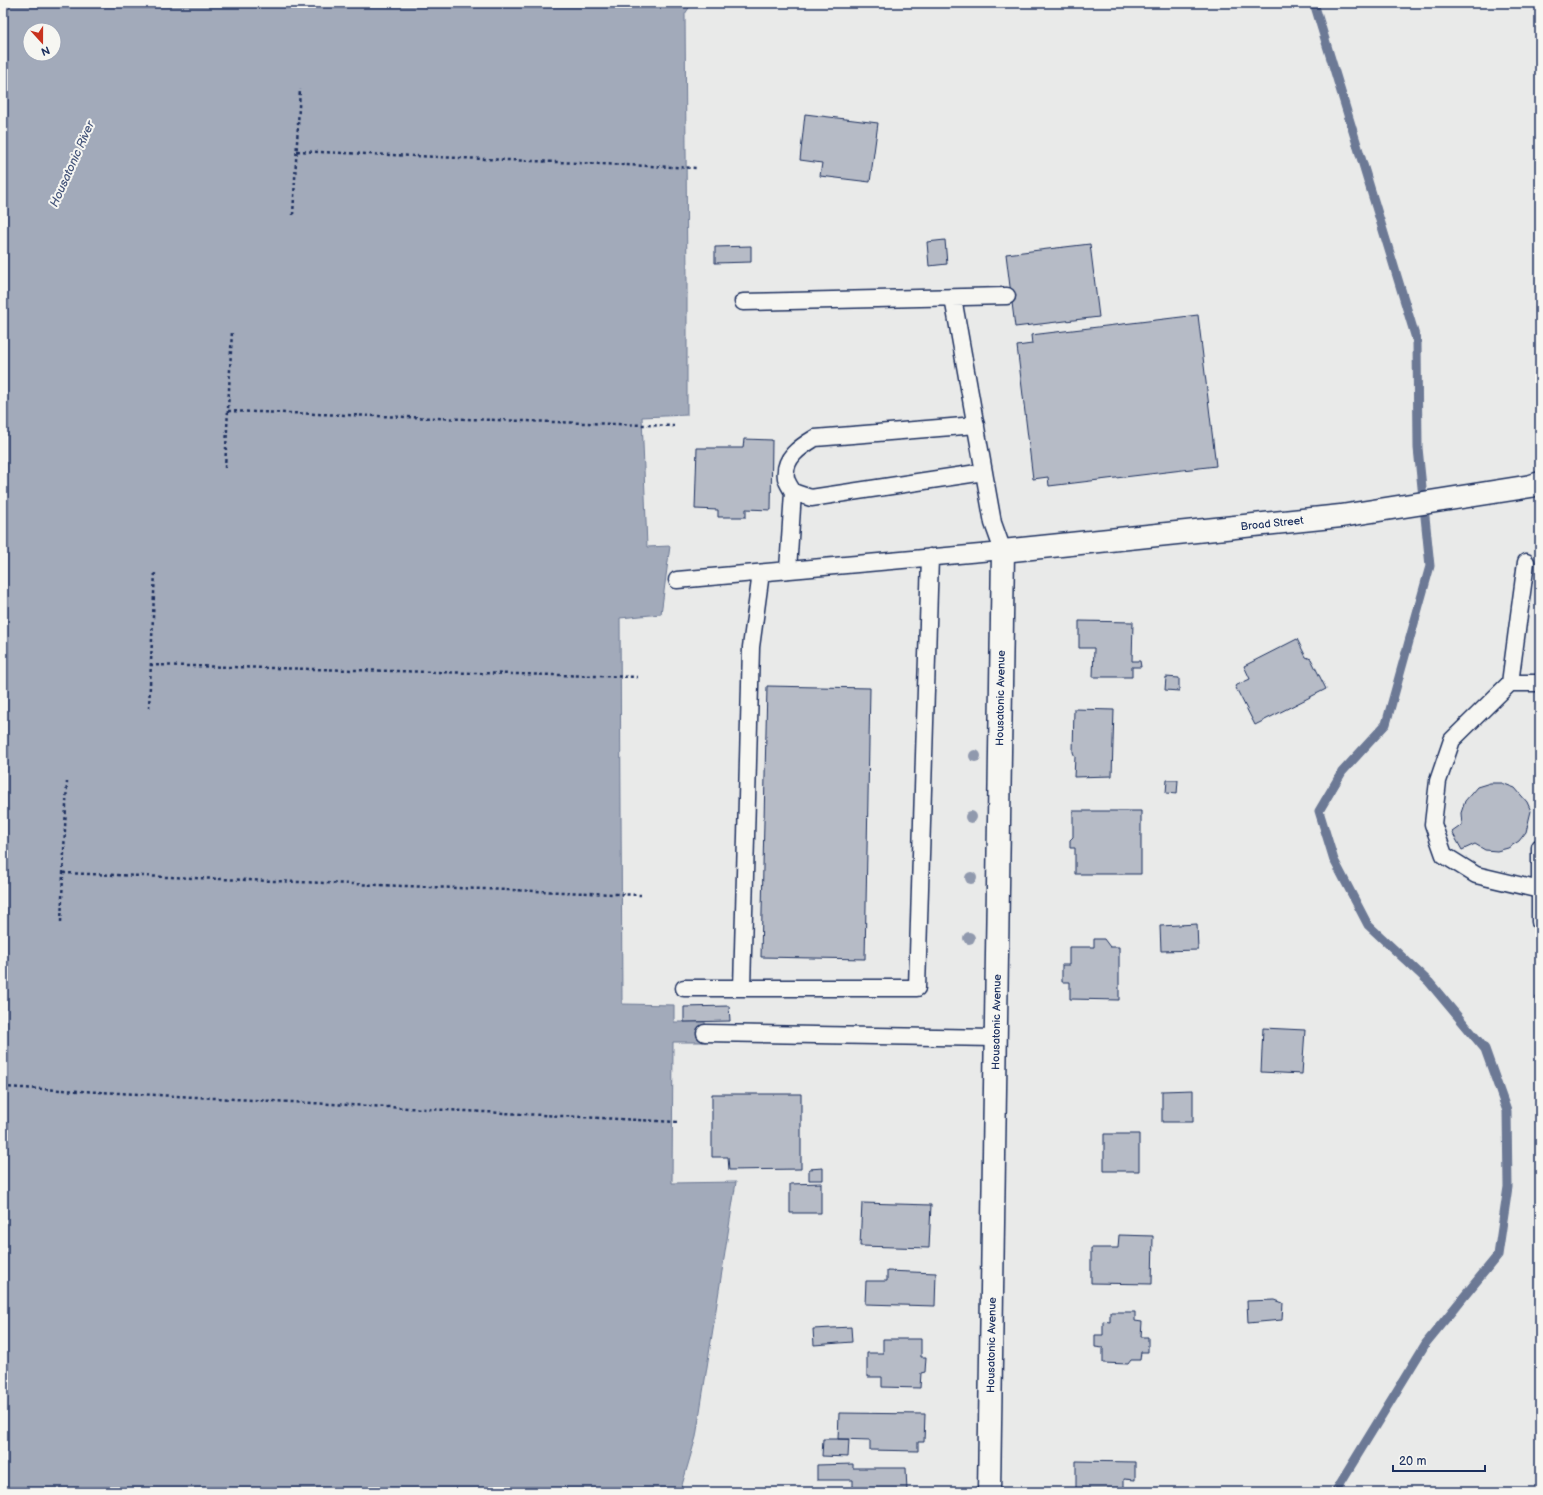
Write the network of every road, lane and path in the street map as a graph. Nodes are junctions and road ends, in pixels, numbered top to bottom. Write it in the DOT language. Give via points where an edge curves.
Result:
graph roads {
  1 [pos="300,89"];
  2 [pos="297,151"];
  3 [pos="696,168"];
  4 [pos="293,215"];
  5 [pos="1007,296"];
  6 [pos="953,298"];
  7 [pos="744,302"];
  8 [pos="232,331"];
  9 [pos="228,411"];
  10 [pos="976,425"];
  11 [pos="674,426"];
  12 [pos="226,468"];
  13 [pos="984,472"];
  14 [pos="1535,484"];
  15 [pos="793,492"];
  16 [pos="1003,551"];
  17 [pos="930,557"];
  18 [pos="1526,562"];
  19 [pos="788,570"];
  20 [pos="155,572"];
  21 [pos="761,573"];
  22 [pos="677,580"];
  23 [pos="150,664"];
  24 [pos="638,677"];
  25 [pos="1510,683"];
  26 [pos="1540,683"];
  27 [pos="149,708"];
  28 [pos="67,782"];
  29 [pos="1540,847"];
  30 [pos="63,873"];
  31 [pos="1540,890"];
  32 [pos="641,895"];
  33 [pos="61,922"];
  34 [pos="1540,922"];
  35 [pos="684,988"];
  36 [pos="742,988"];
  37 [pos="706,1033"];
  38 [pos="995,1038"];
  39 [pos="3,1087"];
  40 [pos="677,1122"];
  41 [pos="989,1492"];
  1 -- 2 [label="path"];
  2 -- 3 [label="path"];
  2 -- 4 [label="path"];
  5 -- 6 [label="lane"];
  6 -- 7 [label="lane"];
  6 -- 10 [label="lane"];
  8 -- 9 [label="path"];
  9 -- 11 [label="path"];
  9 -- 12 [label="path"];
  10 -- 13 [label="lane"];
  10 -- 15 [label="lane" via="816,438 801,446 788,460 786,478"];
  13 -- 15 [label="lane" via="811,498"];
  13 -- 16 [label="lane" via="993,523"];
  14 -- 16 [label="street, Broad Street" via="1341,516"];
  15 -- 19 [label="lane"];
  16 -- 17 [label="lane"];
  16 -- 38 [label="street, Housatonic Avenue"];
  17 -- 19 [label="lane"];
  17 -- 36 [label="lane" via="916,988"];
  18 -- 25 [label="lane"];
  19 -- 21 [label="lane"];
  20 -- 23 [label="path"];
  21 -- 22 [label="lane"];
  21 -- 36 [label="lane" via="751,647"];
  23 -- 24 [label="path"];
  23 -- 27 [label="path"];
  25 -- 26 [label="lane"];
  25 -- 31 [label="lane" via="1452,740 1438,781 1434,824 1444,855 1450,859 1476,875"];
  28 -- 30 [label="path"];
  29 -- 31 [label="lane"];
  30 -- 32 [label="path"];
  30 -- 33 [label="path"];
  31 -- 34 [label="lane"];
  35 -- 36 [label="lane"];
  37 -- 38 [label="lane"];
  38 -- 41 [label="street, Housatonic Avenue"];
  39 -- 40 [label="path"];
}
